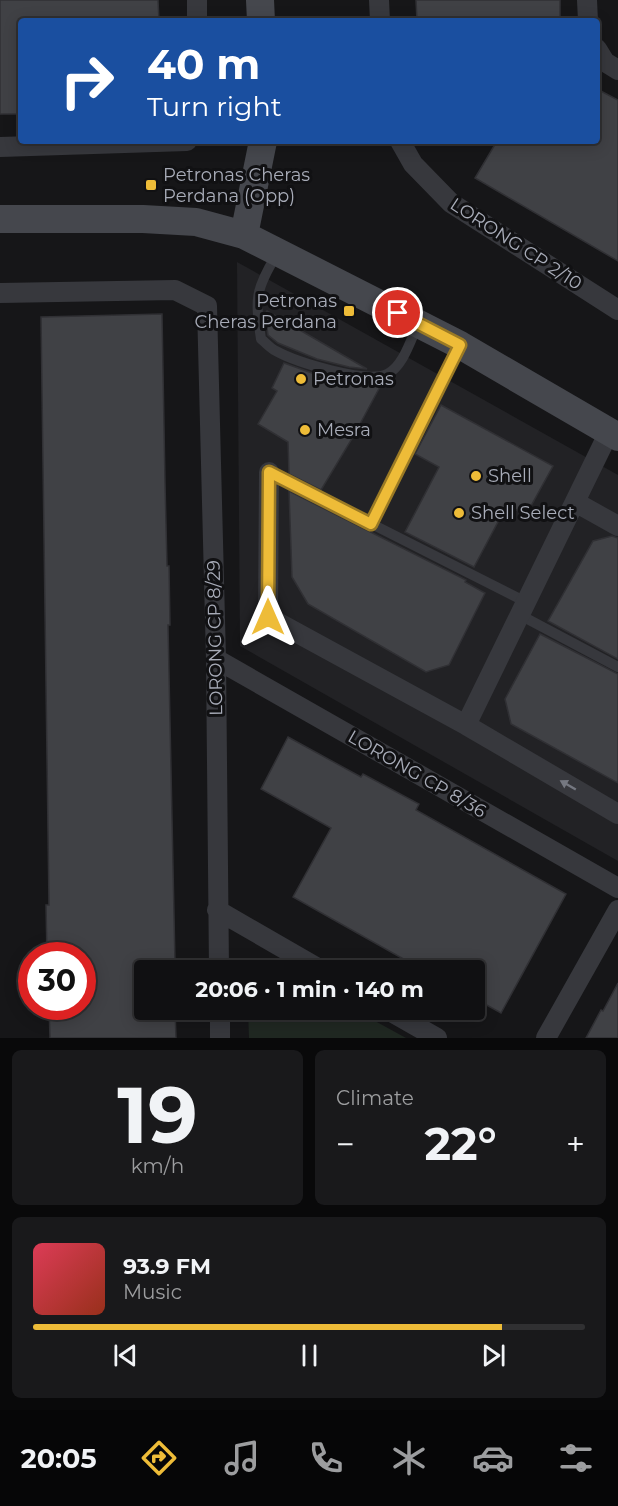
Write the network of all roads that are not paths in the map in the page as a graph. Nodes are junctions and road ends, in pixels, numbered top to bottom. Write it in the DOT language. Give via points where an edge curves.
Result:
graph roads {
  1 [pos="197,0"];
  2 [pos="260,0"];
  3 [pos="379,0"];
  4 [pos="587,0"];
  5 [pos="197,18"];
  6 [pos="261,18"];
  7 [pos="380,18"];
  8 [pos="588,18"];
  9 [pos="600,54"];
  10 [pos="618,70"];
  11 [pos="94,144"];
  12 [pos="261,144"];
  13 [pos="402,144"];
  14 [pos="0,147"];
  15 [pos="0,219"];
  16 [pos="244,235"];
  17 [pos="279,251"];
  18 [pos="0,293"];
  19 [pos="618,310"];
  20 [pos="418,324"];
  21 [pos="460,345"];
  22 [pos="614,435"];
  23 [pos="269,472"];
  24 [pos="575,502"];
  25 [pos="371,524"];
  26 [pos="618,526"];
  27 [pos="523,608"];
  28 [pos="216,659"];
  29 [pos="618,667"];
  30 [pos="466,725"];
  31 [pos="618,814"];
  32 [pos="618,888"];
  33 [pos="217,910"];
  34 [pos="618,910"];
  35 [pos="219,960"];
  36 [pos="304,960"];
  37 [pos="219,1020"];
  38 [pos="406,1020"];
  39 [pos="220,1038"];
  40 [pos="437,1038"];
  41 [pos="546,1038"];
  1 -- 5 [label="street"];
  2 -- 6 [label="street"];
  3 -- 7 [label="street"];
  4 -- 8 [label="street"];
  9 -- 10 [label="street"];
  11 -- 14 [label="street"];
  12 -- 16 [label="street"];
  13 -- 19 [label="street, LORONG CP 2/10" via="413,164 451,203"];
  15 -- 16 [label="street" via="196,222"];
  16 -- 17 [label="street"];
  17 -- 20 [label="street"];
  17 -- 20 [label="lane" via="258,291 261,339 274,350 327,369 373,377 386,375 400,362"];
  18 -- 28 [label="street, LORONG CP 8/29" via="175,290 207,306"];
  20 -- 21 [label="street"];
  21 -- 22 [label="street"];
  21 -- 25 [label="lane"];
  22 -- 24 [label="street"];
  23 -- 25 [label="lane"];
  23 -- 30 [label="street" via="268,617"];
  24 -- 26 [label="street"];
  24 -- 27 [label="street"];
  25 -- 27 [label="lane"];
  27 -- 29 [label="lane"];
  27 -- 30 [label="street"];
  28 -- 32 [label="street, LORONG CP 8/36"];
  28 -- 33 [label="street, LORONG CP 8/29"];
  31 -- 30 [label="street, one-way"];
  33 -- 35 [label="street, LORONG CP 8/29"];
  33 -- 36 [label="street"];
  34 -- 41 [label="street"];
  37 -- 39 [label="street"];
  38 -- 40 [label="street"];
}
